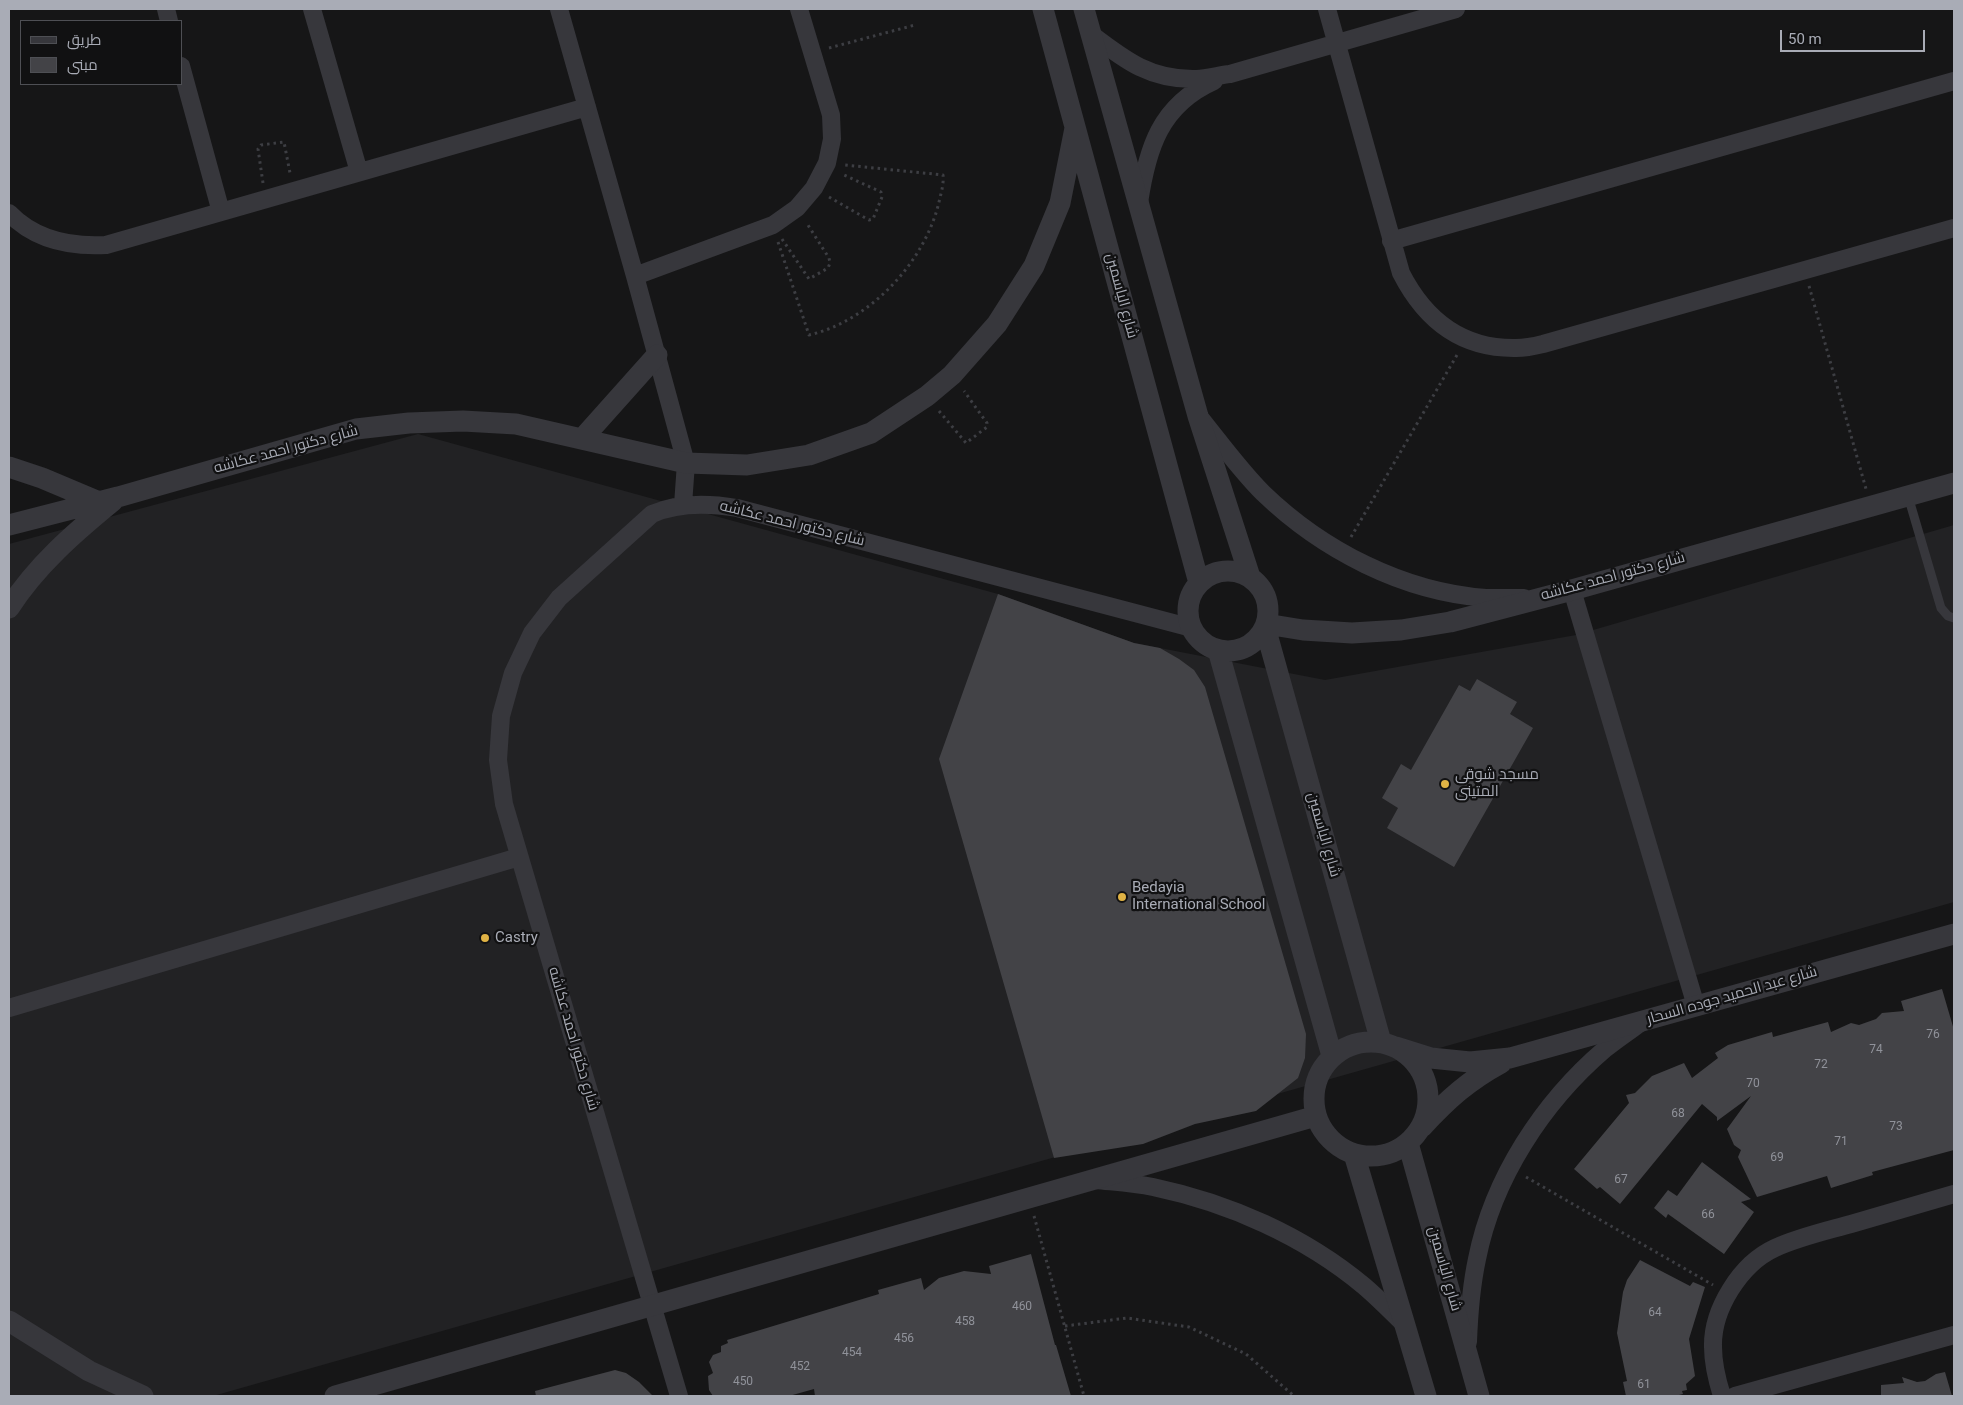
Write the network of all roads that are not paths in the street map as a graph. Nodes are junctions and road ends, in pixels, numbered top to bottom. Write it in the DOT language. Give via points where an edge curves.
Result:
graph roads {
  1 [pos="312,9"];
  2 [pos="559,9"];
  3 [pos="799,9"];
  4 [pos="1043,9"];
  5 [pos="1084,9"];
  6 [pos="1327,9"];
  7 [pos="1456,9"];
  8 [pos="1092,34"];
  9 [pos="1337,44"];
  10 [pos="182,70"];
  11 [pos="1230,74"];
  12 [pos="1954,80"];
  13 [pos="587,107"];
  14 [pos="1075,128"];
  15 [pos="359,172"];
  16 [pos="1139,203"];
  17 [pos="221,212"];
  18 [pos="9,213"];
  19 [pos="1954,228"];
  20 [pos="1391,241"];
  21 [pos="635,276"];
  22 [pos="657,355"];
  23 [pos="1198,416"];
  24 [pos="582,439"];
  25 [pos="686,463"];
  26 [pos="9,467"];
  27 [pos="1954,483"];
  28 [pos="1908,496"];
  29 [pos="109,499"];
  30 [pos="682,505"];
  31 [pos="9,524"];
  32 [pos="1250,577"];
  33 [pos="1199,583"];
  34 [pos="1572,590"];
  35 [pos="1534,598"];
  36 [pos="9,608"];
  37 [pos="1954,618"];
  38 [pos="1265,625"];
  39 [pos="1192,628"];
  40 [pos="1218,650"];
  41 [pos="519,857"];
  42 [pos="1954,934"];
  43 [pos="1696,1006"];
  44 [pos="9,1008"];
  45 [pos="1644,1021"];
  46 [pos="1388,1045"];
  47 [pos="1332,1056"];
  48 [pos="1510,1058"];
  49 [pos="1316,1116"];
  50 [pos="1412,1138"];
  51 [pos="1354,1154"];
  52 [pos="1093,1180"];
  53 [pos="1954,1194"];
  54 [pos="652,1306"];
  55 [pos="9,1321"];
  56 [pos="1406,1326"];
  57 [pos="1954,1335"];
  58 [pos="1467,1353"];
  59 [pos="143,1396"];
  60 [pos="335,1396"];
  61 [pos="679,1396"];
  62 [pos="1426,1396"];
  63 [pos="1479,1396"];
  64 [pos="1722,1396"];
  65 [pos="1735,1396"];
  1 -- 15 [label="street"];
  2 -- 13 [label="street"];
  3 -- 21 [label="street" via="831,115 832,139 826,165 814,188 797,208 773,225"];
  4 -- 14 [label="street, شارع الياسمين"];
  5 -- 8 [label="street"];
  6 -- 9 [label="street"];
  7 -- 9 [label="street"];
  8 -- 11 [label="street" via="1122,59 1156,75 1196,79"];
  8 -- 16 [label="street"];
  9 -- 11 [label="street"];
  9 -- 20 [label="street"];
  10 -- 17 [label="street"];
  11 -- 16 [label="street" via="1200,87 1174,109 1155,137 1144,169"];
  12 -- 20 [label="street"];
  13 -- 15 [label="street"];
  13 -- 21 [label="street"];
  14 -- 25 [label="street, شارع دكتور احمد عكاشه" via="1060,203 1034,266 998,324 952,375 927,396 871,433 808,455 747,465"];
  14 -- 33 [label="street, شارع الياسمين"];
  15 -- 17 [label="street"];
  16 -- 23 [label="street"];
  17 -- 18 [label="street" via="106,245 85,246 46,238"];
  19 -- 20 [label="street" via="1543,344 1517,348 1491,346 1466,339 1445,328 1412,294"];
  21 -- 22 [label="street"];
  22 -- 24 [label="street"];
  22 -- 25 [label="street"];
  23 -- 32 [label="street"];
  23 -- 35 [label="street" via="1263,492 1300,526 1342,553 1387,574 1435,589 1484,598"];
  24 -- 25 [label="street, شارع دكتور احمد عكاشه"];
  24 -- 29 [label="street, شارع دكتور احمد عكاشه" via="516,424 463,421 356,429"];
  25 -- 30 [label="street"];
  26 -- 29 [label="street"];
  27 -- 28 [label="street, شارع دكتور احمد عكاشه"];
  28 -- 34 [label="street, شارع دكتور احمد عكاشه"];
  28 -- 37 [label="lane" via="1941,608"];
  29 -- 31 [label="street, شارع دكتور احمد عكاشه"];
  29 -- 36 [label="street" via="20,590"];
  30 -- 39 [label="street, شارع دكتور احمد عكاشه" via="737,508"];
  30 -- 41 [label="street, شارع دكتور احمد عكاشه" via="652,514 559,598 532,633 513,673 501,716 498,760 504,804"];
  32 -- 33 [label="street" via="1240,572 1218,572"];
  32 -- 38 [label="street" via="1258,584 1267,603"];
  33 -- 39 [label="street" via="1190,600"];
  34 -- 35 [label="street, شارع دكتور احمد عكاشه"];
  34 -- 43 [label="street"];
  35 -- 38 [label="street, شارع دكتور احمد عكاشه" via="1450,622 1401,630 1352,633"];
  38 -- 40 [label="street" via="1259,637 1250,644 1240,649"];
  38 -- 46 [label="street, شارع الياسمين"];
  39 -- 40 [label="street" via="1203,642"];
  40 -- 47 [label="street"];
  41 -- 44 [label="street"];
  41 -- 54 [label="street, شارع دكتور احمد عكاشه"];
  42 -- 43 [label="street, شارع عبد الحميد جوده السحار"];
  43 -- 45 [label="street, شارع عبد الحميد جوده السحار"];
  45 -- 48 [label="street, شارع عبد الحميد جوده السحار"];
  45 -- 58 [label="street" via="1606,1048 1569,1084 1536,1124 1510,1168 1491,1212 1477,1258 1469,1305"];
  46 -- 47 [label="street" via="1368,1041 1343,1048"];
  46 -- 48 [label="street, شارع عبد الحميد جوده السحار" via="1431,1058 1462,1061"];
  46 -- 50 [label="street" via="1410,1057 1426,1085 1428,1102 1424,1118"];
  47 -- 49 [label="street" via="1317,1077 1314,1090"];
  48 -- 50 [label="street, شارع عبد الحميد جوده السحار" via="1477,1076 1447,1100"];
  49 -- 51 [label="street" via="1330,1140"];
  49 -- 52 [label="street"];
  50 -- 51 [label="street" via="1396,1150 1382,1155"];
  50 -- 58 [label="street, شارع الياسمين"];
  51 -- 56 [label="street"];
  52 -- 54 [label="street"];
  52 -- 56 [label="street" via="1152,1187 1209,1202 1264,1223 1339,1268"];
  53 -- 64 [label="street" via="1803,1237 1773,1249 1748,1268 1728,1293 1717,1319 1713,1346 1715,1373"];
  54 -- 60 [label="street"];
  54 -- 61 [label="street, شارع دكتور احمد عكاشه"];
  55 -- 59 [label="street" via="88,1371"];
  56 -- 62 [label="street"];
  57 -- 65 [label="street"];
  58 -- 63 [label="street, شارع الياسمين"];
}
